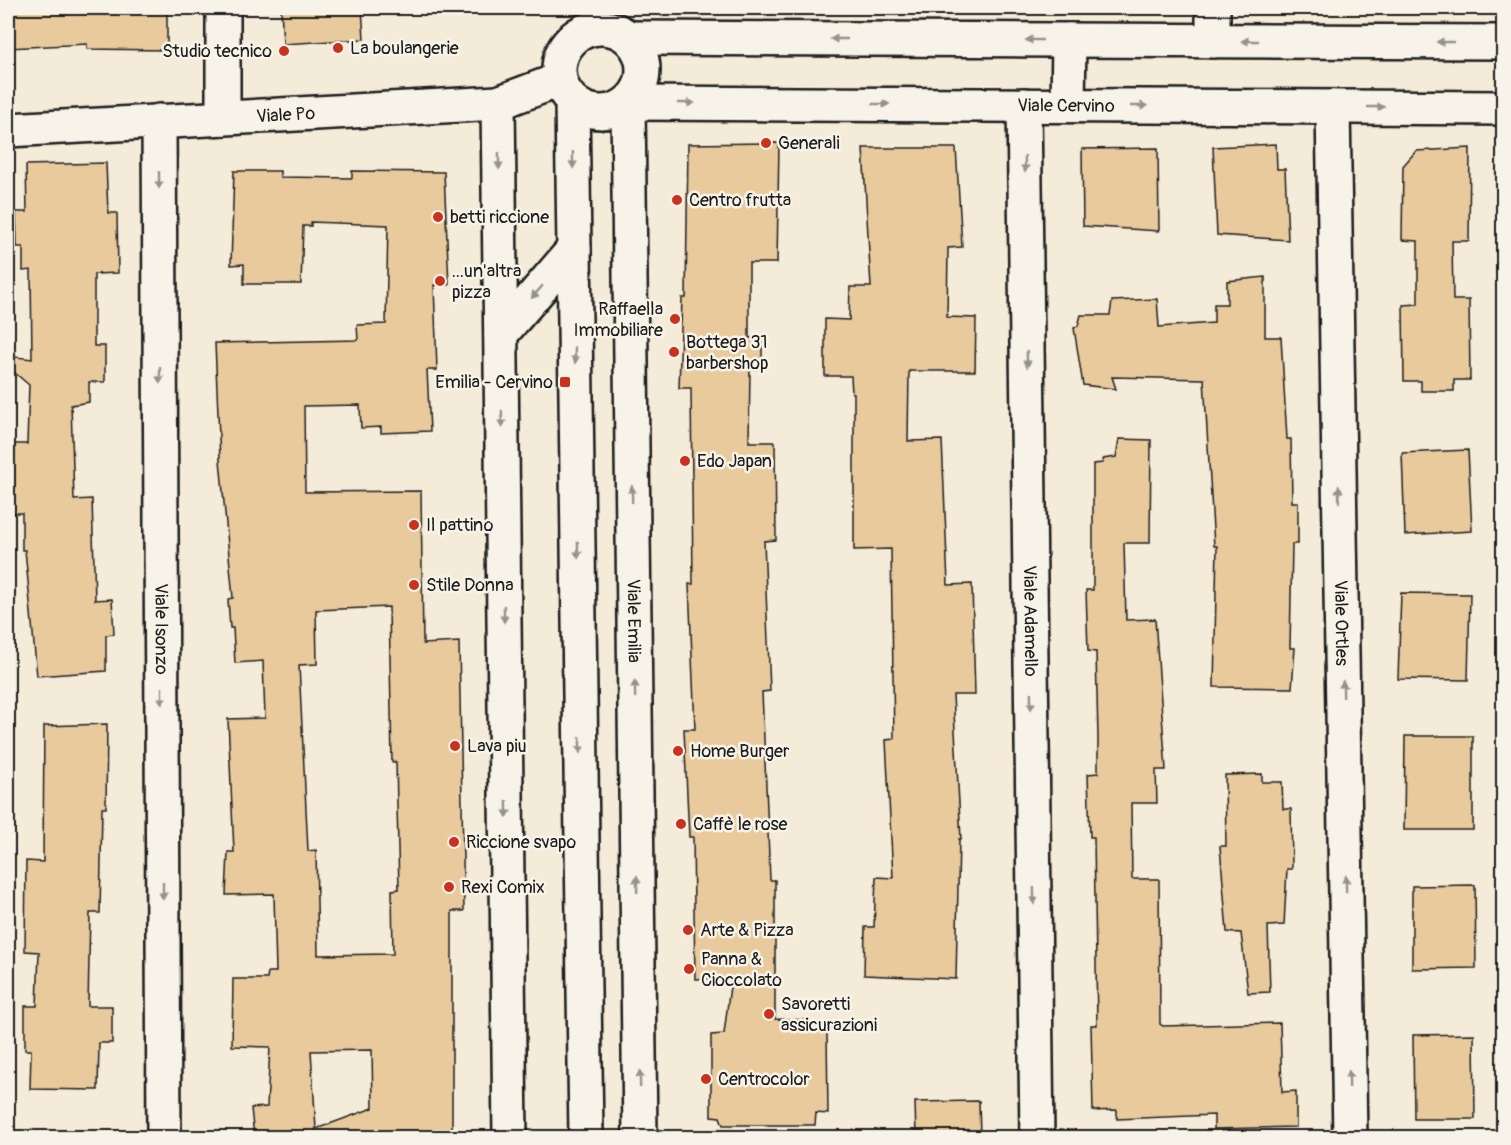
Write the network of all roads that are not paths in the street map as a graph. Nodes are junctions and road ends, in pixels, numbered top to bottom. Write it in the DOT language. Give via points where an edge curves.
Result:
graph roads {
  1 [pos="223,8"];
  2 [pos="569,8"];
  3 [pos="1213,8"];
  4 [pos="626,23"];
  5 [pos="1069,40"];
  6 [pos="1213,41"];
  7 [pos="1503,42"];
  8 [pos="564,78"];
  9 [pos="498,103"];
  10 [pos="628,103"];
  11 [pos="1024,105"];
  12 [pos="1068,105"];
  13 [pos="1333,107"];
  14 [pos="1503,108"];
  15 [pos="223,118"];
  16 [pos="159,121"];
  17 [pos="8,129"];
  18 [pos="574,249"];
  19 [pos="501,334"];
  20 [pos="164,1137"];
  21 [pos="510,1137"];
  22 [pos="585,1137"];
  23 [pos="640,1137"];
  24 [pos="1036,1137"];
  25 [pos="1350,1137"];
  1 -- 15 [label="street"];
  2 -- 8 [label="street"];
  3 -- 6 [label="street"];
  5 -- 4 [label="street, one-way"];
  4 -- 8 [label="street" via="615,30 599,27 583,31 570,40"];
  4 -- 10 [label="street" via="640,53 643,72 639,89"];
  5 -- 6 [label="street"];
  5 -- 12 [label="street"];
  7 -- 6 [label="street, one-way"];
  8 -- 9 [label="street, Viale Po"];
  8 -- 10 [label="street" via="585,109 615,110"];
  8 -- 18 [label="street, one-way"];
  9 -- 15 [label="street, Viale Po"];
  9 -- 19 [label="street, one-way"];
  10 -- 11 [label="street, Viale Cervino, one-way"];
  23 -- 10 [label="street, Viale Emilia, one-way"];
  11 -- 12 [label="street, Viale Cervino"];
  11 -- 24 [label="street, Viale Adamello, one-way"];
  12 -- 13 [label="street, Viale Cervino, one-way"];
  13 -- 14 [label="street, Viale Cervino, one-way"];
  25 -- 13 [label="street, Viale Ortles, one-way"];
  15 -- 16 [label="street, Viale Po"];
  16 -- 17 [label="street, Viale Po"];
  16 -- 20 [label="street, Viale Isonzo, one-way"];
  18 -- 19 [label="street, one-way"];
  18 -- 22 [label="street, one-way"];
  19 -- 21 [label="street, one-way"];
}
